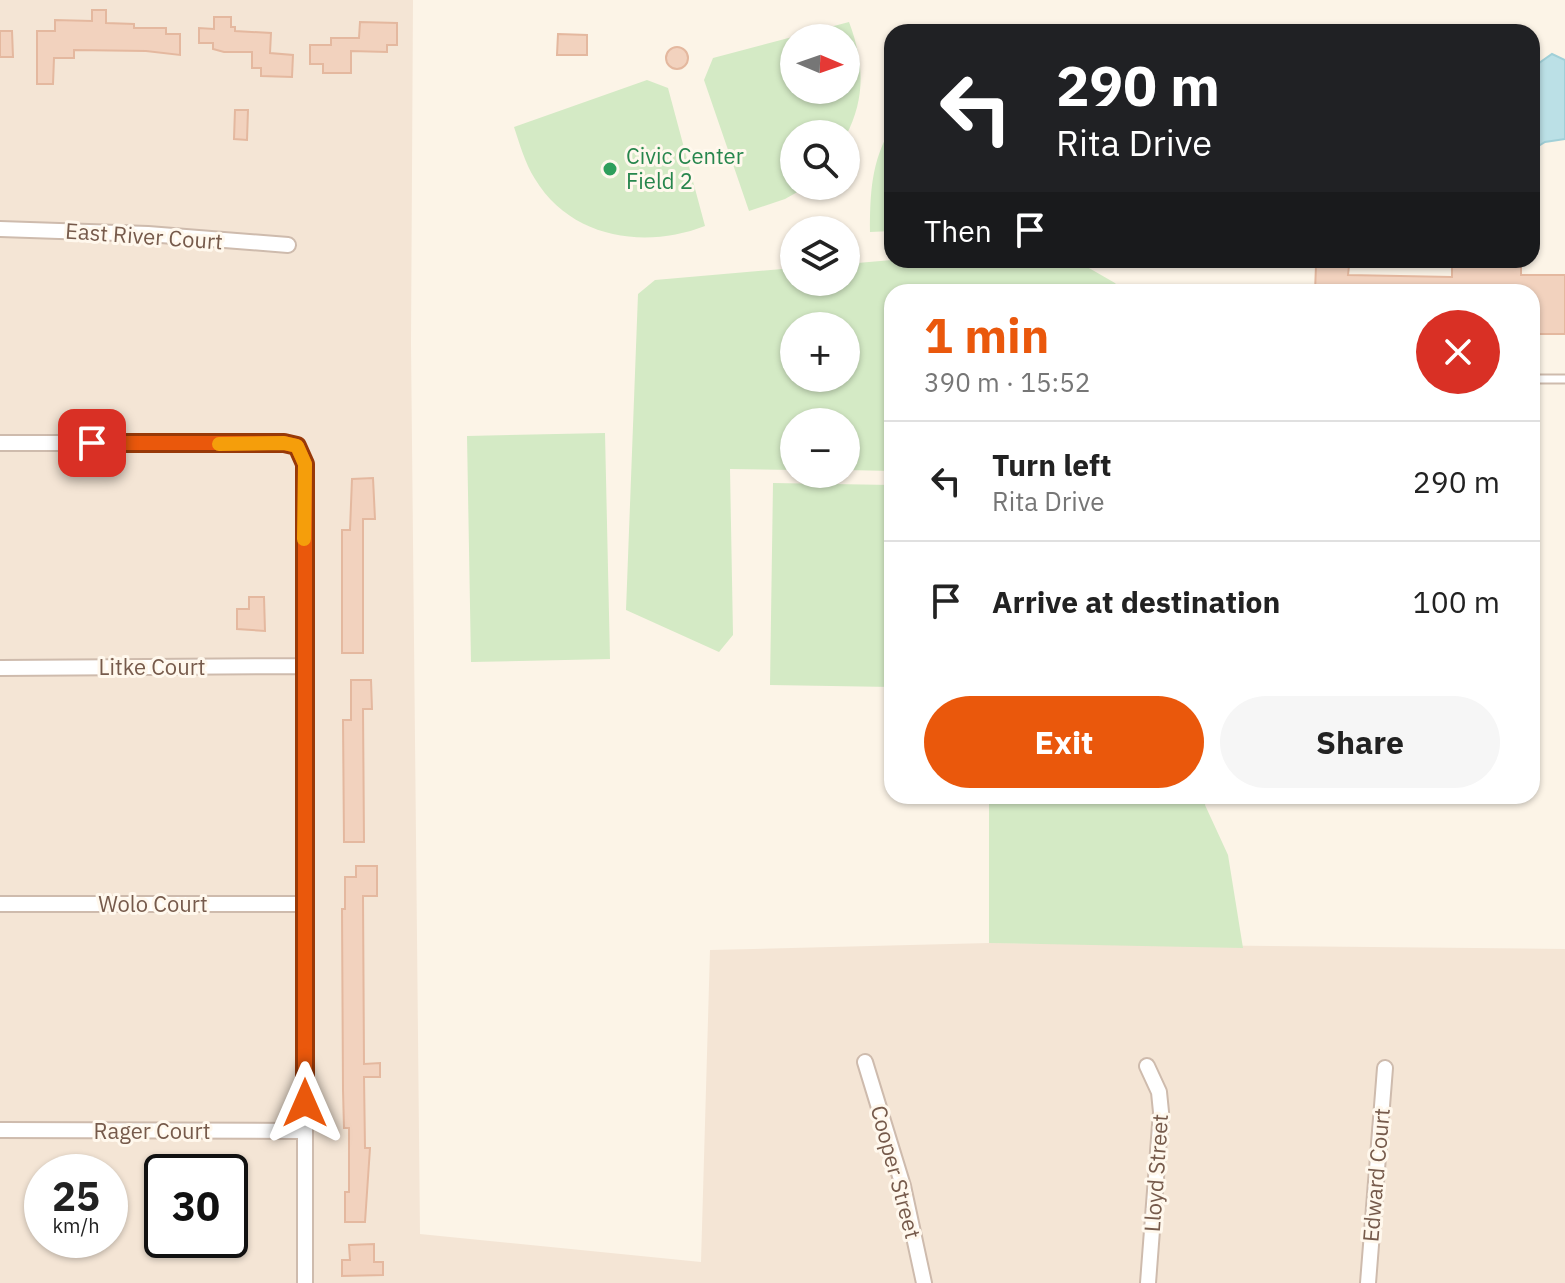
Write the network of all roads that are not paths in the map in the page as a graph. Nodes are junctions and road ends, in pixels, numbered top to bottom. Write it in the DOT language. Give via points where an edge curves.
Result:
graph roads {
  1 [pos="0,229"];
  2 [pos="288,245"];
  3 [pos="1540,379"];
  4 [pos="1565,379"];
  5 [pos="0,443"];
  6 [pos="304,666"];
  7 [pos="0,668"];
  8 [pos="0,904"];
  9 [pos="306,904"];
  10 [pos="865,1062"];
  11 [pos="1147,1066"];
  12 [pos="1385,1068"];
  13 [pos="0,1130"];
  14 [pos="305,1131"];
  15 [pos="305,1283"];
  16 [pos="924,1283"];
  17 [pos="1148,1283"];
  18 [pos="1368,1283"];
  1 -- 2 [label="street, East River Court"];
  3 -- 4 [label="lane"];
  5 -- 6 [label="street" via="297,446 305,464"];
  6 -- 7 [label="street, Litke Court"];
  6 -- 9 [label="street"];
  8 -- 9 [label="street, Wolo Court"];
  9 -- 14 [label="street"];
  10 -- 16 [label="street, Cooper Street" via="903,1186"];
  11 -- 17 [label="street, Lloyd Street" via="1161,1112"];
  12 -- 18 [label="street, Edward Court"];
  13 -- 14 [label="street, Rager Court"];
  14 -- 15 [label="street"];
}
